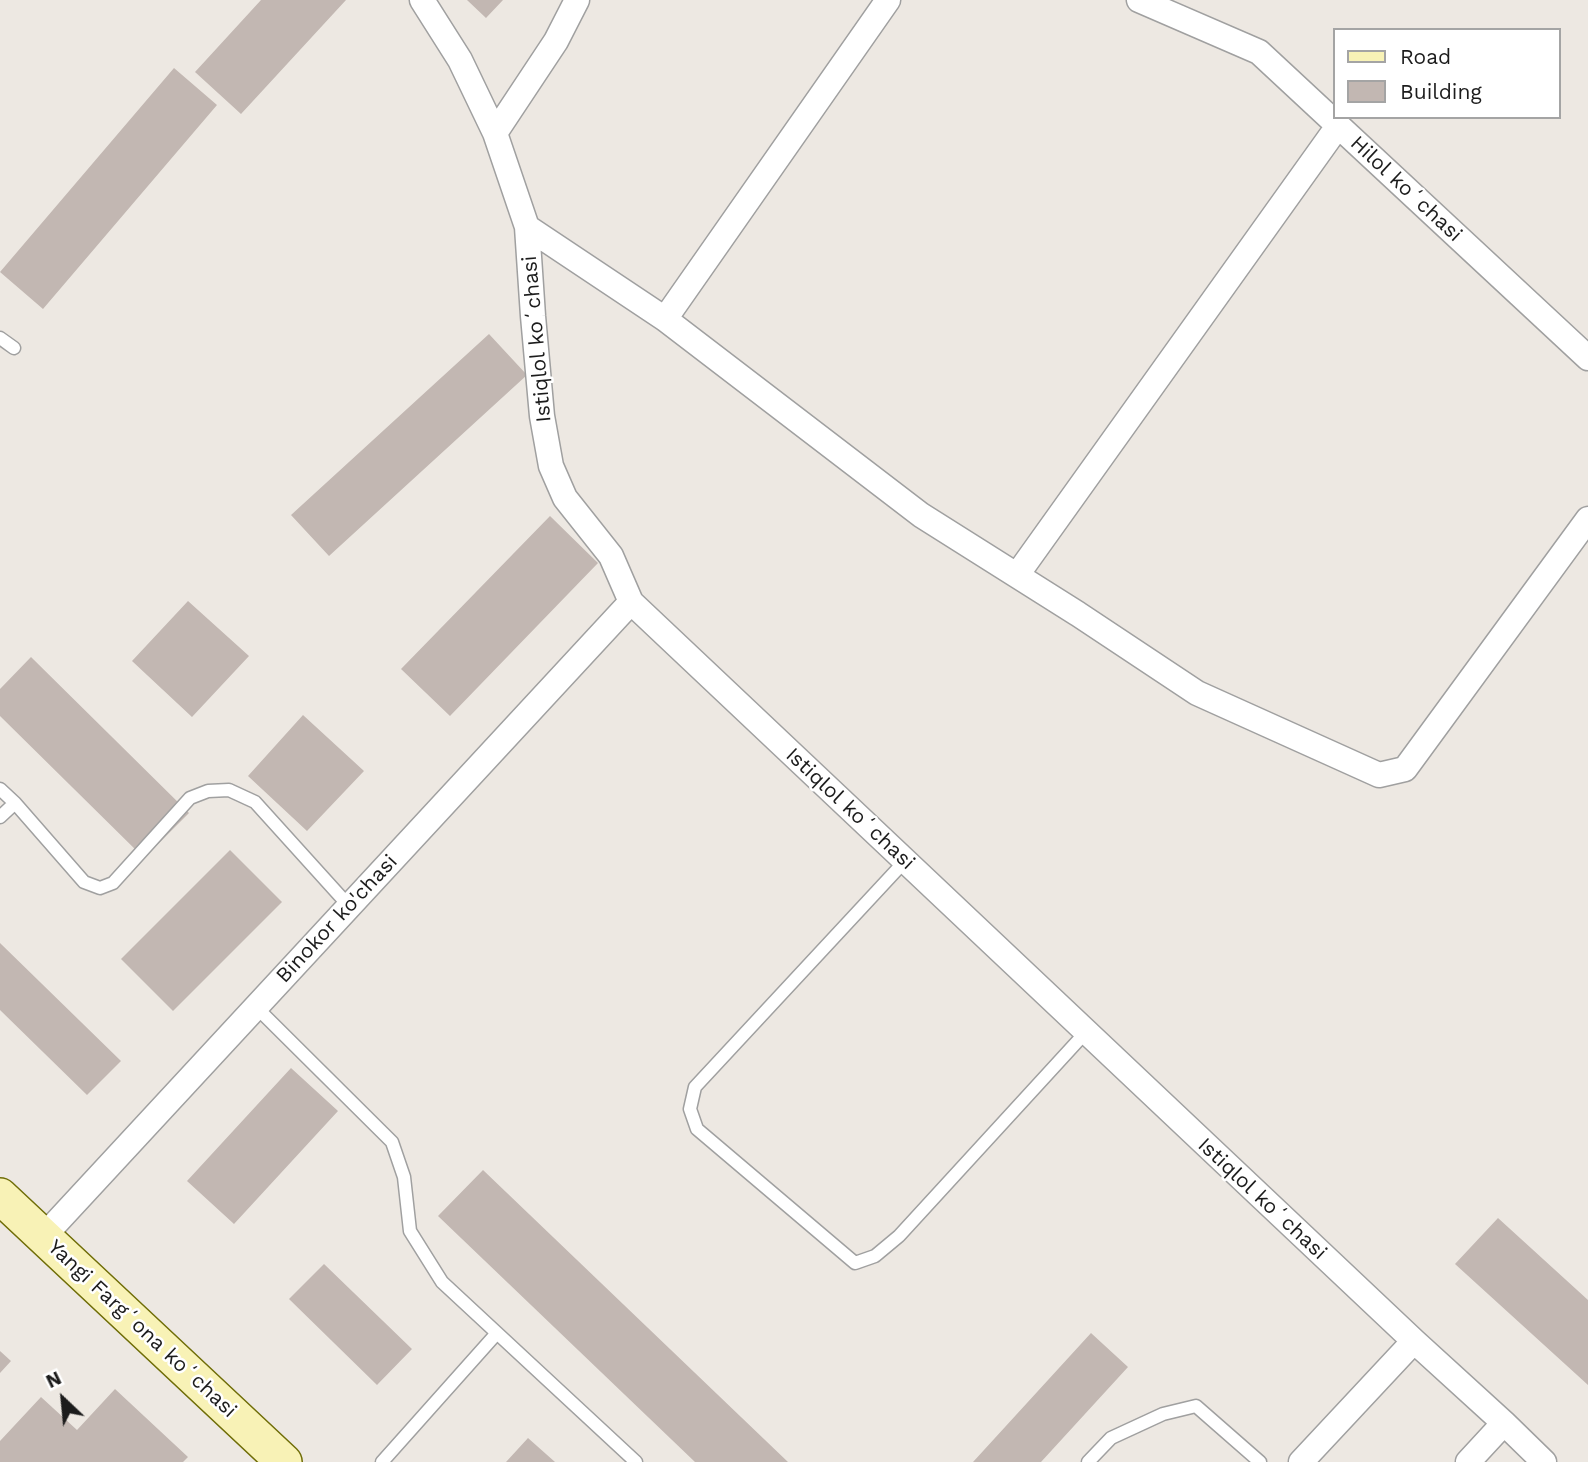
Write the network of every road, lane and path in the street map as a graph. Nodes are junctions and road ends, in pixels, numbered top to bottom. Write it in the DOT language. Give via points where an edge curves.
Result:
graph roads {
  1 [pos="422,0"];
  2 [pos="576,0"];
  3 [pos="888,0"];
  4 [pos="1139,0"];
  5 [pos="1338,126"];
  6 [pos="495,133"];
  7 [pos="527,227"];
  8 [pos="665,319"];
  9 [pos="0,338"];
  10 [pos="14,348"];
  11 [pos="1588,358"];
  12 [pos="1588,519"];
  13 [pos="1017,575"];
  14 [pos="631,601"];
  15 [pos="0,789"];
  16 [pos="15,803"];
  17 [pos="0,817"];
  18 [pos="905,860"];
  19 [pos="349,906"];
  20 [pos="256,1007"];
  21 [pos="1086,1032"];
  22 [pos="0,1196"];
  23 [pos="43,1237"];
  24 [pos="497,1334"];
  25 [pos="1414,1341"];
  26 [pos="1504,1423"];
  27 [pos="284,1462"];
  28 [pos="382,1462"];
  29 [pos="636,1462"];
  30 [pos="1088,1462"];
  31 [pos="1260,1462"];
  32 [pos="1301,1462"];
  33 [pos="1468,1462"];
  34 [pos="1544,1462"];
  1 -- 6 [label="street, Istiqlol koʻchasi" via="460,60"];
  2 -- 6 [label="street" via="556,41"];
  3 -- 8 [label="street"];
  4 -- 5 [label="street, Hilol koʻchasi" via="1259,52"];
  5 -- 11 [label="street, Hilol koʻchasi"];
  5 -- 13 [label="street"];
  6 -- 7 [label="street, Istiqlol koʻchasi"];
  7 -- 8 [label="street"];
  7 -- 14 [label="street, Istiqlol koʻchasi" via="542,416 551,466 565,498 611,556"];
  8 -- 13 [label="street" via="921,515"];
  9 -- 10 [label="lane"];
  12 -- 13 [label="street" via="1405,769 1379,775 1197,693"];
  14 -- 18 [label="street, Istiqlol koʻchasi"];
  14 -- 19 [label="street, Binokor ko'chasi"];
  15 -- 16 [label="lane"];
  16 -- 17 [label="lane"];
  16 -- 19 [label="lane" via="84,882 100,887 113,883 190,798 229,790 255,802"];
  18 -- 21 [label="street, Istiqlol koʻchasi"];
  18 -- 21 [label="lane" via="695,1087 690,1109 697,1129 855,1263 875,1256 899,1236"];
  19 -- 20 [label="street, Binokor ko'chasi"];
  20 -- 23 [label="street, Binokor ko'chasi"];
  20 -- 24 [label="lane" via="392,1142 404,1177 410,1231 442,1282"];
  21 -- 25 [label="street, Istiqlol koʻchasi"];
  22 -- 23 [label="main road, Yangi Fargʻona koʻchasi"];
  23 -- 27 [label="main road, Yangi Fargʻona koʻchasi"];
  24 -- 28 [label="lane"];
  24 -- 29 [label="lane"];
  25 -- 26 [label="street, Istiqlol koʻchasi"];
  25 -- 32 [label="street"];
  26 -- 33 [label="street"];
  26 -- 34 [label="street, Istiqlol koʻchasi"];
  30 -- 31 [label="lane" via="1111,1438 1163,1414 1196,1406"];
}
